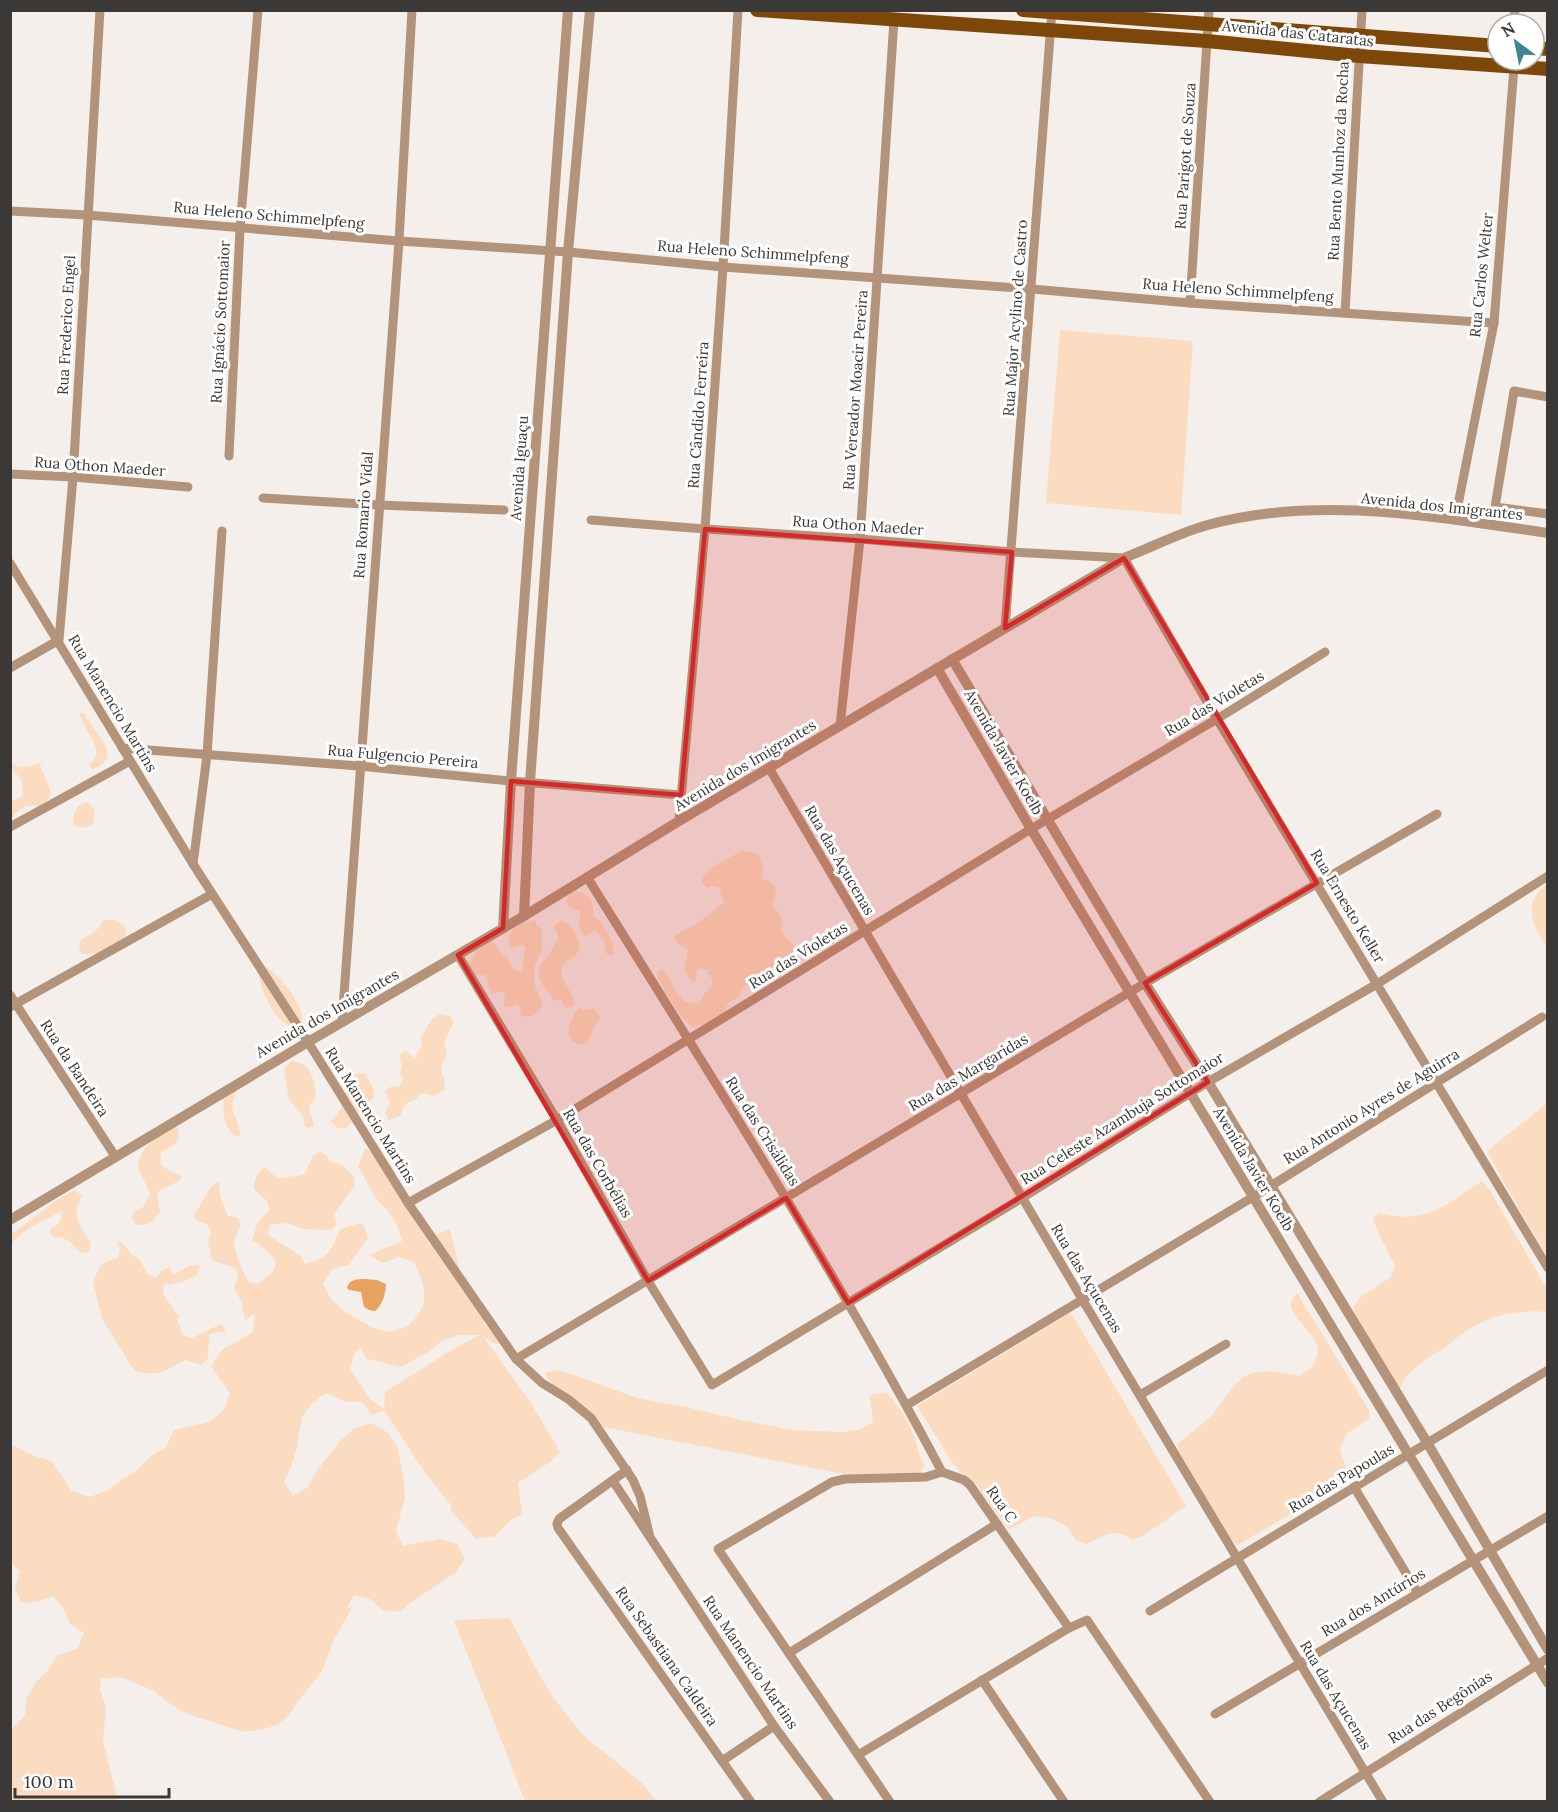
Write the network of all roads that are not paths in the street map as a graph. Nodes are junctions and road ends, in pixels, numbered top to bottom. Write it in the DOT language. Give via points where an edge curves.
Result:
graph roads {
  1 [pos="100,10"];
  2 [pos="258,10"];
  3 [pos="412,10"];
  4 [pos="568,10"];
  5 [pos="590,10"];
  6 [pos="738,10"];
  7 [pos="757,10"];
  8 [pos="1023,10"];
  9 [pos="1362,10"];
  10 [pos="1052,11"];
  11 [pos="1208,17"];
  12 [pos="894,20"];
  13 [pos="1052,30"];
  14 [pos="1360,37"];
  15 [pos="1207,41"];
  16 [pos="1486,45"];
  17 [pos="1359,56"];
  18 [pos="1486,65"];
  19 [pos="1514,72"];
  20 [pos="10,211"];
  21 [pos="87,215"];
  22 [pos="240,229"];
  23 [pos="399,241"];
  24 [pos="551,250"];
  25 [pos="568,252"];
  26 [pos="723,267"];
  27 [pos="877,277"];
  28 [pos="1032,289"];
  29 [pos="1190,303"];
  30 [pos="1345,313"];
  31 [pos="1494,323"];
  32 [pos="1548,397"];
  33 [pos="229,456"];
  34 [pos="10,474"];
  35 [pos="73,477"];
  36 [pos="188,487"];
  37 [pos="263,498"];
  38 [pos="379,505"];
  39 [pos="504,510"];
  40 [pos="1548,514"];
  41 [pos="591,520"];
  42 [pos="1455,520"];
  43 [pos="705,530"];
  44 [pos="222,531"];
  45 [pos="1548,533"];
  46 [pos="860,539"];
  47 [pos="1011,552"];
  48 [pos="1124,558"];
  49 [pos="10,563"];
  50 [pos="1005,628"];
  51 [pos="59,640"];
  52 [pos="1325,652"];
  53 [pos="952,659"];
  54 [pos="10,668"];
  55 [pos="937,668"];
  56 [pos="1217,719"];
  57 [pos="840,726"];
  58 [pos="122,748"];
  59 [pos="207,755"];
  60 [pos="130,761"];
  61 [pos="359,766"];
  62 [pos="769,768"];
  63 [pos="511,781"];
  64 [pos="530,782"];
  65 [pos="681,795"];
  66 [pos="1437,814"];
  67 [pos="1048,819"];
  68 [pos="679,821"];
  69 [pos="10,827"];
  70 [pos="1031,828"];
  71 [pos="193,864"];
  72 [pos="1548,876"];
  73 [pos="587,877"];
  74 [pos="1317,883"];
  75 [pos="212,894"];
  76 [pos="524,916"];
  77 [pos="503,928"];
  78 [pos="864,931"];
  79 [pos="458,955"];
  80 [pos="1145,983"];
  81 [pos="1377,984"];
  82 [pos="1130,992"];
  83 [pos="12,1002"];
  84 [pos="1542,1017"];
  85 [pos="342,1022"];
  86 [pos="689,1041"];
  87 [pos="308,1042"];
  88 [pos="1208,1082"];
  89 [pos="1436,1083"];
  90 [pos="1190,1093"];
  91 [pos="961,1094"];
  92 [pos="557,1120"];
  93 [pos="115,1156"];
  94 [pos="1270,1186"];
  95 [pos="1253,1197"];
  96 [pos="786,1198"];
  97 [pos="1022,1198"];
  98 [pos="408,1203"];
  99 [pos="10,1220"];
  100 [pos="1548,1268"];
  101 [pos="648,1281"];
  102 [pos="1082,1299"];
  103 [pos="848,1303"];
  104 [pos="1226,1344"];
  105 [pos="516,1359"];
  106 [pos="1548,1370"];
  107 [pos="712,1385"];
  108 [pos="1140,1395"];
  109 [pos="907,1405"];
  110 [pos="1428,1444"];
  111 [pos="1408,1455"];
  112 [pos="627,1470"];
  113 [pos="942,1472"];
  114 [pos="613,1481"];
  115 [pos="1354,1487"];
  116 [pos="1548,1516"];
  117 [pos="997,1524"];
  118 [pos="650,1537"];
  119 [pos="1489,1550"];
  120 [pos="1237,1558"];
  121 [pos="1473,1560"];
  122 [pos="1418,1593"];
  123 [pos="1150,1611"];
  124 [pos="1069,1628"];
  125 [pos="1548,1650"];
  126 [pos="789,1653"];
  127 [pos="1548,1658"];
  128 [pos="1299,1663"];
  129 [pos="1536,1664"];
  130 [pos="982,1680"];
  131 [pos="1548,1683"];
  132 [pos="1215,1714"];
  133 [pos="774,1726"];
  134 [pos="858,1755"];
  135 [pos="722,1761"];
  136 [pos="1365,1773"];
  137 [pos="751,1802"];
  138 [pos="830,1802"];
  139 [pos="890,1802"];
  140 [pos="1064,1802"];
  141 [pos="1210,1802"];
  142 [pos="1319,1802"];
  143 [pos="1383,1802"];
  1 -- 21 [label="street, Rua Frederico Engel"];
  2 -- 22 [label="street, Rua Ignácio Sottomaior"];
  3 -- 23 [label="street, Rua Romario Vidal"];
  4 -- 24 [label="street, Avenida Iguaçu"];
  5 -- 25 [label="street"];
  6 -- 26 [label="street, Rua Cândido Ferreira"];
  7 -- 12 [label="main road, Avenida das Cataratas"];
  8 -- 10 [label="main road, Avenida das Cataratas"];
  9 -- 14 [label="street, Rua Bento Munhoz da Rocha"];
  10 -- 11 [label="main road, Avenida das Cataratas"];
  10 -- 13 [label="street, Rua Major Acylino de Castro"];
  11 -- 14 [label="main road, Avenida das Cataratas"];
  11 -- 15 [label="street, Rua Parigot de Souza"];
  12 -- 13 [label="main road, Avenida das Cataratas"];
  12 -- 27 [label="street, Rua Vereador Moacir Pereira"];
  13 -- 15 [label="main road, Avenida das Cataratas"];
  13 -- 28 [label="street, Rua Major Acylino de Castro"];
  14 -- 16 [label="main road, Avenida das Cataratas"];
  14 -- 17 [label="street, Rua Bento Munhoz da Rocha"];
  15 -- 17 [label="main road, Avenida das Cataratas"];
  15 -- 29 [label="street, Rua Parigot de Souza"];
  17 -- 18 [label="main road, Avenida das Cataratas"];
  17 -- 30 [label="street, Rua Bento Munhoz da Rocha"];
  19 -- 31 [label="street, Rua Carlos Welter"];
  20 -- 21 [label="street, Rua Heleno Schimmelpfeng"];
  21 -- 22 [label="street, Rua Heleno Schimmelpfeng"];
  21 -- 35 [label="street, Rua Frederico Engel"];
  22 -- 23 [label="street, Rua Heleno Schimmelpfeng"];
  22 -- 33 [label="street, Rua Ignácio Sottomaior"];
  23 -- 24 [label="street, Rua Heleno Schimmelpfeng"];
  23 -- 38 [label="street, Rua Romario Vidal"];
  24 -- 25 [label="street, Rua Heleno Schimmelpfeng"];
  24 -- 63 [label="street, Avenida Iguaçu"];
  25 -- 26 [label="street, Rua Heleno Schimmelpfeng"];
  25 -- 64 [label="street"];
  26 -- 27 [label="street, Rua Heleno Schimmelpfeng"];
  26 -- 43 [label="street, Rua Cândido Ferreira"];
  27 -- 28 [label="street, Rua Heleno Schimmelpfeng"];
  27 -- 46 [label="street, Rua Vereador Moacir Pereira"];
  28 -- 29 [label="street, Rua Heleno Schimmelpfeng"];
  28 -- 47 [label="street, Rua Major Acylino de Castro"];
  29 -- 30 [label="street, Rua Heleno Schimmelpfeng"];
  30 -- 31 [label="street, Rua Heleno Schimmelpfeng"];
  31 -- 42 [label="street, Rua Carlos Welter"];
  32 -- 40 [label="street" via="1514,391 1496,507"];
  34 -- 35 [label="street, Rua Othon Maeder"];
  35 -- 36 [label="street, Rua Othon Maeder"];
  35 -- 51 [label="street, Rua Frederico Engel"];
  37 -- 38 [label="street"];
  38 -- 39 [label="street"];
  38 -- 61 [label="street, Rua Romario Vidal"];
  41 -- 43 [label="street, Rua Othon Maeder"];
  42 -- 45 [label="street, Avenida dos Imigrantes"];
  42 -- 48 [label="street, Avenida dos Imigrantes" via="1326,510 1264,513 1203,526"];
  43 -- 46 [label="street, Rua Othon Maeder"];
  43 -- 65 [label="street, Rua Cândido Ferreira"];
  44 -- 59 [label="street"];
  46 -- 47 [label="street, Rua Othon Maeder"];
  46 -- 57 [label="street, Rua Vereador Moacir Pereira"];
  47 -- 48 [label="street, Rua Othon Maeder"];
  47 -- 50 [label="street, Rua Major Acylino de Castro"];
  48 -- 50 [label="street, Avenida dos Imigrantes"];
  48 -- 56 [label="street, Rua Ernesto Keller"];
  49 -- 51 [label="street, Rua Manencio Martins"];
  50 -- 53 [label="street, Avenida dos Imigrantes"];
  51 -- 54 [label="street"];
  51 -- 58 [label="street, Rua Manencio Martins"];
  52 -- 56 [label="street, Rua das Violetas"];
  53 -- 55 [label="street, Avenida dos Imigrantes"];
  53 -- 67 [label="street, Avenida Javier Koelb"];
  55 -- 57 [label="street, Avenida dos Imigrantes"];
  55 -- 70 [label="street, Avenida Javier Koelb"];
  56 -- 67 [label="street, Rua das Violetas"];
  56 -- 74 [label="street, Rua Ernesto Keller"];
  57 -- 62 [label="street, Avenida dos Imigrantes"];
  58 -- 59 [label="street, Rua Fulgencio Pereira"];
  58 -- 60 [label="street, Rua Manencio Martins"];
  59 -- 61 [label="street, Rua Fulgencio Pereira"];
  59 -- 71 [label="street"];
  60 -- 69 [label="street"];
  60 -- 71 [label="street, Rua Manencio Martins"];
  61 -- 63 [label="street, Rua Fulgencio Pereira"];
  61 -- 85 [label="street, Rua Romario Vidal"];
  62 -- 68 [label="street, Avenida dos Imigrantes"];
  62 -- 78 [label="street, Rua das Açucenas"];
  63 -- 64 [label="street, Rua Fulgencio Pereira"];
  63 -- 77 [label="street, Avenida Iguaçu"];
  64 -- 65 [label="street, Rua Fulgencio Pereira"];
  64 -- 76 [label="street"];
  65 -- 68 [label="street, Rua Cândido Ferreira"];
  66 -- 74 [label="street, Rua das Margaridas"];
  67 -- 70 [label="street, Rua das Violetas"];
  67 -- 80 [label="street, Avenida Javier Koelb"];
  68 -- 73 [label="street, Avenida dos Imigrantes"];
  70 -- 78 [label="street, Rua das Violetas"];
  70 -- 82 [label="street, Avenida Javier Koelb"];
  71 -- 75 [label="street, Rua Manencio Martins"];
  72 -- 81 [label="street, Rua Celeste Azambuja Sottomaior"];
  73 -- 76 [label="street, Avenida dos Imigrantes"];
  73 -- 86 [label="street, Rua das Crisálidas"];
  74 -- 80 [label="street, Rua das Margaridas"];
  74 -- 81 [label="street, Rua Ernesto Keller"];
  75 -- 83 [label="street"];
  75 -- 87 [label="street, Rua Manencio Martins"];
  76 -- 77 [label="street, Avenida dos Imigrantes"];
  77 -- 79 [label="street, Avenida dos Imigrantes"];
  78 -- 86 [label="street, Rua das Violetas"];
  78 -- 91 [label="street, Rua das Açucenas"];
  79 -- 85 [label="street, Avenida dos Imigrantes"];
  79 -- 92 [label="street, Rua das Corbélias"];
  80 -- 82 [label="street, Rua das Margaridas"];
  80 -- 88 [label="street, Avenida Javier Koelb"];
  81 -- 88 [label="street, Rua Celeste Azambuja Sottomaior"];
  81 -- 89 [label="street, Rua Ernesto Keller"];
  82 -- 90 [label="street, Avenida Javier Koelb"];
  82 -- 91 [label="street, Rua das Margaridas"];
  83 -- 93 [label="street, Rua da Bandeira"];
  84 -- 89 [label="street, Rua Antonio Ayres de Aguirra"];
  85 -- 87 [label="street, Avenida dos Imigrantes"];
  86 -- 92 [label="street, Rua das Violetas"];
  86 -- 96 [label="street, Rua das Crisálidas"];
  87 -- 93 [label="street, Avenida dos Imigrantes"];
  87 -- 98 [label="street, Rua Manencio Martins"];
  88 -- 90 [label="street, Rua Celeste Azambuja Sottomaior"];
  88 -- 94 [label="street, Avenida Javier Koelb"];
  89 -- 94 [label="street, Rua Antonio Ayres de Aguirra"];
  89 -- 100 [label="street, Rua Ernesto Keller"];
  90 -- 95 [label="street, Avenida Javier Koelb"];
  90 -- 97 [label="street, Rua Celeste Azambuja Sottomaior"];
  91 -- 96 [label="street, Rua das Margaridas"];
  91 -- 97 [label="street, Rua das Açucenas"];
  92 -- 98 [label="street, Rua das Violetas"];
  92 -- 101 [label="street, Rua das Corbélias"];
  93 -- 99 [label="street, Avenida dos Imigrantes"];
  94 -- 95 [label="street, Rua Antonio Ayres de Aguirra"];
  94 -- 110 [label="street, Avenida Javier Koelb"];
  95 -- 102 [label="street, Rua Antonio Ayres de Aguirra"];
  95 -- 111 [label="street, Avenida Javier Koelb"];
  96 -- 101 [label="street, Rua das Margaridas"];
  96 -- 103 [label="street, Rua das Crisálidas"];
  97 -- 102 [label="street, Rua das Açucenas"];
  97 -- 103 [label="street, Rua Celeste Azambuja Sottomaior"];
  98 -- 105 [label="street, Rua Manencio Martins"];
  101 -- 105 [label="street, Rua das Margaridas"];
  101 -- 107 [label="street, Rua das Corbélias"];
  102 -- 108 [label="street, Rua das Açucenas"];
  102 -- 109 [label="street, Rua Antonio Ayres de Aguirra"];
  103 -- 107 [label="street, Rua Celeste Azambuja Sottomaior"];
  103 -- 109 [label="street, Rua das Crisálidas"];
  104 -- 108 [label="street"];
  105 -- 112 [label="street, Rua Manencio Martins" via="591,1418"];
  106 -- 110 [label="street, Rua das Papoulas"];
  108 -- 120 [label="street, Rua das Açucenas"];
  109 -- 113 [label="street"];
  110 -- 111 [label="street, Rua das Papoulas"];
  110 -- 119 [label="street, Avenida Javier Koelb"];
  111 -- 115 [label="street, Rua das Papoulas"];
  111 -- 121 [label="street, Avenida Javier Koelb"];
  112 -- 114 [label="street"];
  112 -- 118 [label="street, Rua Manencio Martins" via="640,1496"];
  113 -- 117 [label="street, Rua C" via="970,1485"];
  113 -- 126 [label="street" via="926,1477 832,1482 718,1549"];
  114 -- 118 [label="street, Rua Manencio Martins"];
  114 -- 135 [label="street, Rua Sebastiana Caldeira" via="559,1519 558,1528"];
  115 -- 120 [label="street, Rua das Papoulas"];
  115 -- 122 [label="street"];
  116 -- 119 [label="street, Rua dos Antúrios"];
  117 -- 124 [label="street, Rua C"];
  117 -- 126 [label="street"];
  118 -- 133 [label="street, Rua Manencio Martins"];
  119 -- 121 [label="street, Rua dos Antúrios"];
  119 -- 125 [label="street, Avenida Javier Koelb"];
  120 -- 123 [label="street, Rua das Papoulas"];
  120 -- 128 [label="street, Rua das Açucenas"];
  121 -- 122 [label="street, Rua dos Antúrios"];
  121 -- 129 [label="street, Avenida Javier Koelb"];
  122 -- 128 [label="street, Rua dos Antúrios"];
  124 -- 130 [label="street"];
  124 -- 141 [label="street" via="1087,1620 1090,1623"];
  126 -- 134 [label="street"];
  127 -- 129 [label="street, Rua das Begônias"];
  128 -- 132 [label="street, Rua dos Antúrios"];
  128 -- 136 [label="street, Rua das Açucenas"];
  129 -- 131 [label="street, Avenida Javier Koelb"];
  129 -- 136 [label="street, Rua das Begônias"];
  130 -- 134 [label="street"];
  130 -- 140 [label="street"];
  133 -- 135 [label="street"];
  133 -- 138 [label="street, Rua Manencio Martins"];
  134 -- 139 [label="street"];
  135 -- 137 [label="street, Rua Sebastiana Caldeira"];
  136 -- 142 [label="street, Rua das Begônias"];
  136 -- 143 [label="street, Rua das Açucenas"];
}
